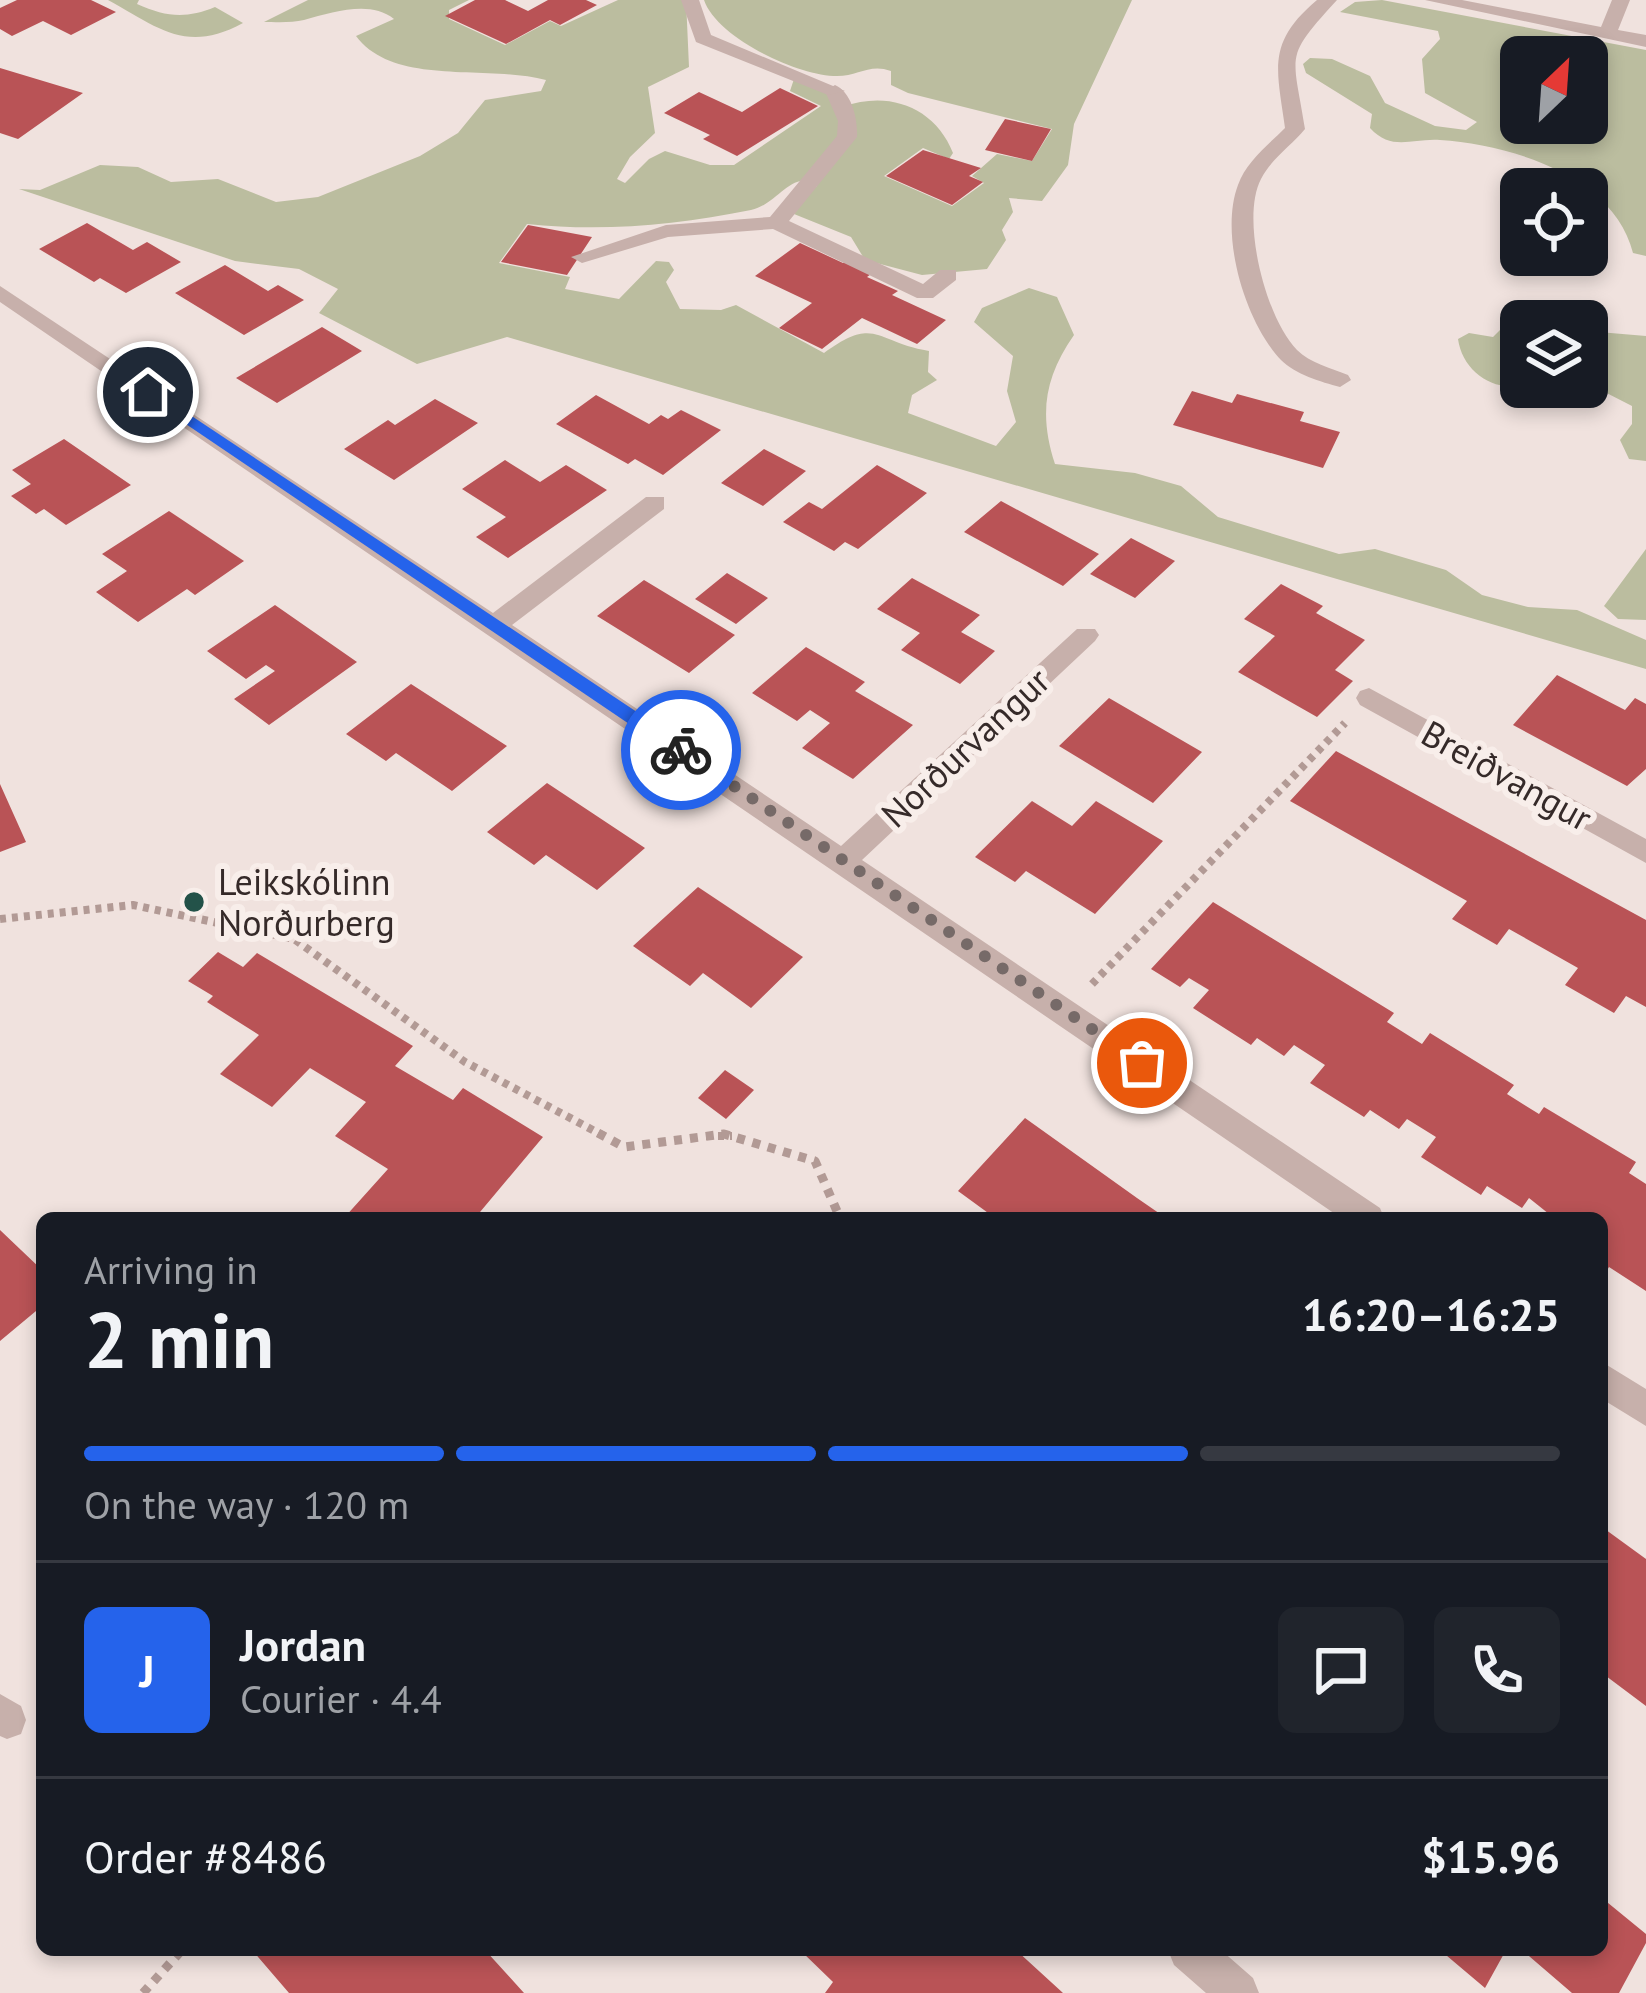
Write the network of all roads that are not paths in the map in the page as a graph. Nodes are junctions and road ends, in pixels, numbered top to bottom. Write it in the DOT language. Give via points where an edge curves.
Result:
graph roads {
  1 [pos="690,0"];
  2 [pos="1328,0"];
  3 [pos="1434,0"];
  4 [pos="1621,0"];
  5 [pos="1608,33"];
  6 [pos="1646,40"];
  7 [pos="776,223"];
  8 [pos="582,257"];
  9 [pos="948,275"];
  10 [pos="0,292"];
  11 [pos="1340,380"];
  12 [pos="656,503"];
  13 [pos="495,625"];
  14 [pos="1086,634"];
  15 [pos="1369,698"];
  16 [pos="1646,852"];
  17 [pos="844,860"];
  18 [pos="1359,1212"];
  19 [pos="1608,1383"];
  20 [pos="1646,1409"];
  21 [pos="1196,1956"];
  22 [pos="1238,1993"];
  1 -- 7 [label="street" via="703,38 835,91 846,113 848,137"];
  2 -- 11 [label="street" via="1284,51 1295,129 1260,163 1239,221 1257,290 1290,358"];
  3 -- 5 [label="street"];
  4 -- 5 [label="street"];
  5 -- 6 [label="street"];
  7 -- 8 [label="street" via="666,231"];
  7 -- 9 [label="street" via="925,293"];
  10 -- 13 [label="street, Norðurvangur"];
  12 -- 13 [label="street"];
  13 -- 17 [label="street, Norðurvangur"];
  14 -- 17 [label="street, Norðurvangur"];
  15 -- 16 [label="street, Breiðvangur"];
  17 -- 18 [label="street, Norðurvangur"];
  19 -- 20 [label="street"];
  21 -- 22 [label="street"];
}
